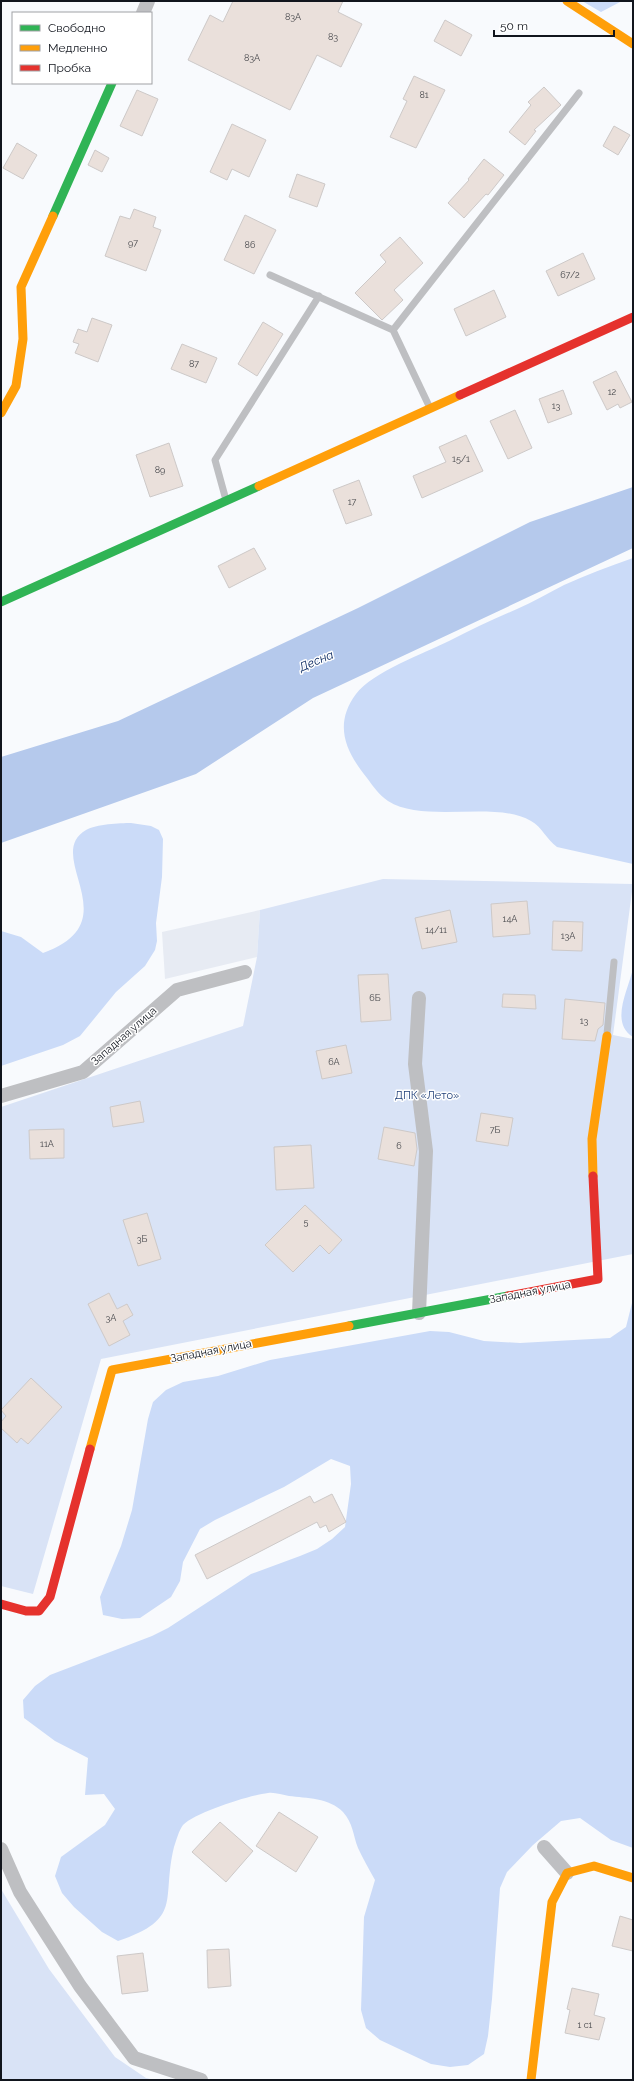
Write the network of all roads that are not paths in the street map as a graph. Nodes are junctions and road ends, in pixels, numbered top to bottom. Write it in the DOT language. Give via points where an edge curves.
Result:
graph roads {
  1 [pos="148,1"];
  2 [pos="567,1"];
  3 [pos="143,12"];
  4 [pos="633,44"];
  5 [pos="112,84"];
  6 [pos="579,93"];
  7 [pos="270,275"];
  8 [pos="319,296"];
  9 [pos="633,317"];
  10 [pos="393,330"];
  11 [pos="430,408"];
  12 [pos="1,413"];
  13 [pos="226,500"];
  14 [pos="1,602"];
  15 [pos="614,962"];
  16 [pos="245,972"];
  17 [pos="419,998"];
  18 [pos="607,1036"];
  19 [pos="1,1096"];
  20 [pos="419,1313"];
  21 [pos="1,1604"];
  22 [pos="544,1847"];
  23 [pos="1,1849"];
  24 [pos="567,1873"];
  25 [pos="633,1878"];
  26 [pos="201,2080"];
  27 [pos="531,2080"];
  1 -- 3 [label="street"];
  2 -- 4 [label="street"];
  5 -- 12 [label="street" via="21,287 23,339 20,363 16,386"];
  6 -- 10 [label="lane"];
  7 -- 8 [label="lane"];
  8 -- 10 [label="lane"];
  8 -- 13 [label="lane" via="215,460"];
  9 -- 11 [label="street"];
  10 -- 11 [label="lane"];
  11 -- 13 [label="street"];
  13 -- 14 [label="street"];
  15 -- 18 [label="lane"];
  16 -- 19 [label="street, Западная улица" via="176,990 83,1072"];
  17 -- 20 [label="street" via="415,1064 426,1151"];
  18 -- 20 [label="street, Западная улица" via="592,1139 592,1205 598,1280"];
  20 -- 21 [label="street, Западная улица" via="112,1370 50,1597 39,1611 26,1611"];
  22 -- 24 [label="street"];
  23 -- 26 [label="street" via="20,1892 80,1986 134,2058"];
  24 -- 25 [label="street" via="594,1866"];
  24 -- 27 [label="street" via="552,1902"];
}
